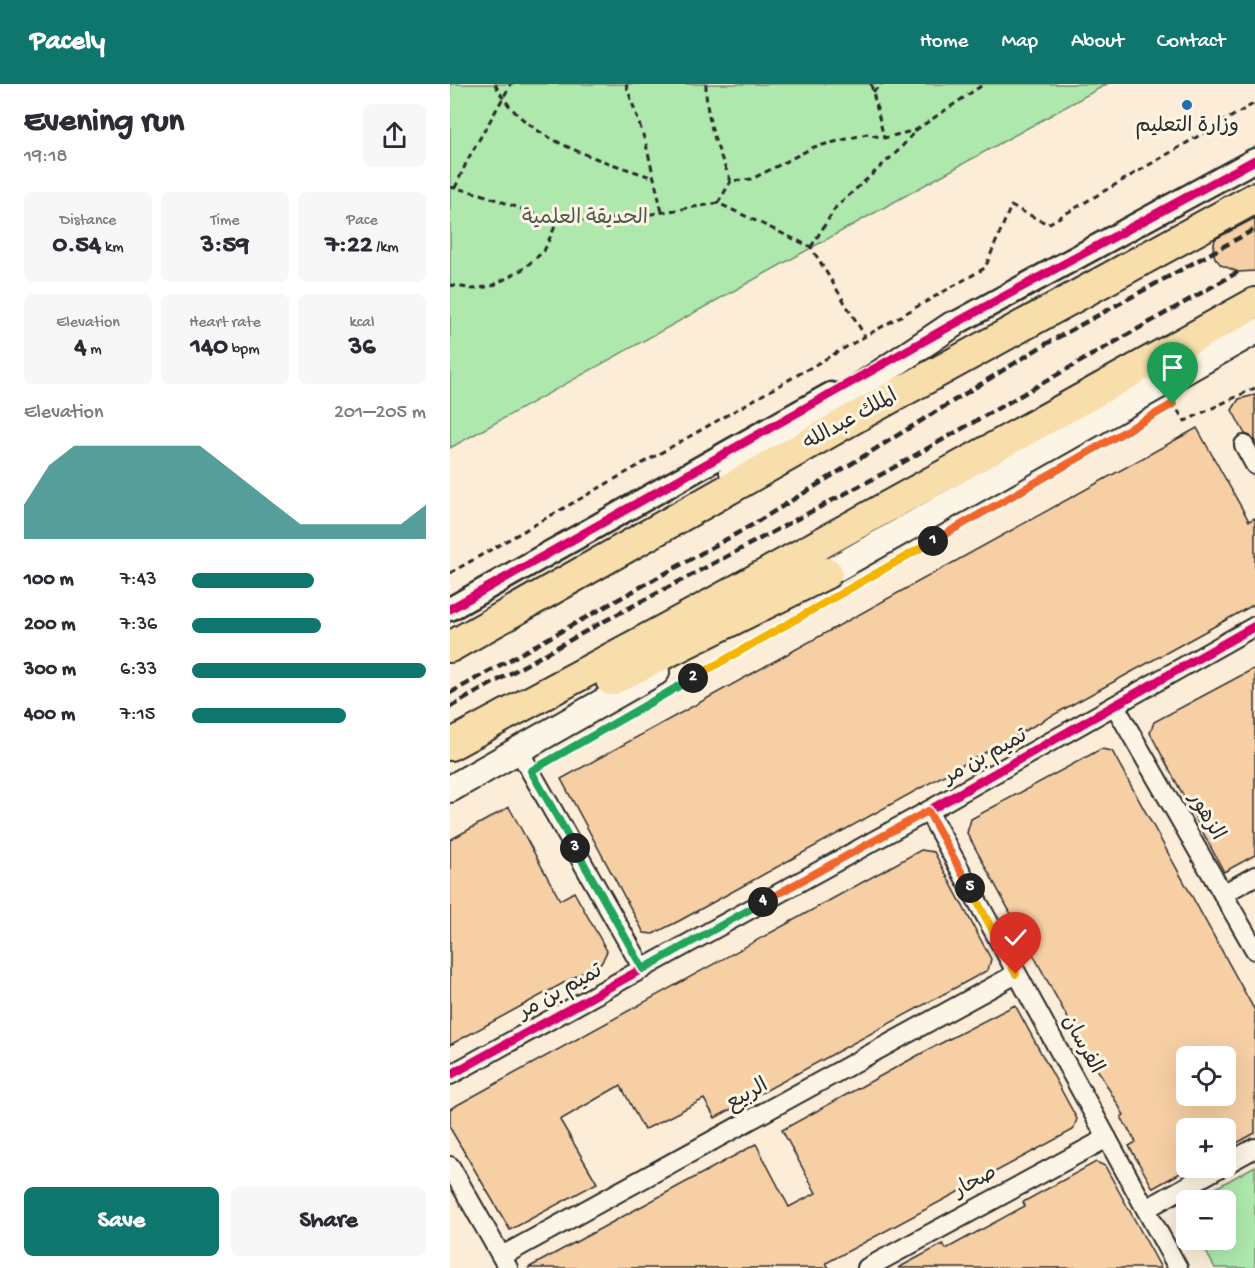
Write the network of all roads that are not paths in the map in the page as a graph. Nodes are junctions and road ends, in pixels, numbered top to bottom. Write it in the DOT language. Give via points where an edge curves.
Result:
graph roads {
  1 [pos="1255,160"];
  2 [pos="1255,198"];
  3 [pos="1255,303"];
  4 [pos="952,325"];
  5 [pos="1255,331"];
  6 [pos="1244,446"];
  7 [pos="1255,465"];
  8 [pos="592,567"];
  9 [pos="833,589"];
  10 [pos="450,609"];
  11 [pos="1255,626"];
  12 [pos="450,647"];
  13 [pos="1115,706"];
  14 [pos="450,745"];
  15 [pos="450,760"];
  16 [pos="525,761"];
  17 [pos="450,789"];
  18 [pos="928,811"];
  19 [pos="1255,876"];
  20 [pos="1223,894"];
  21 [pos="1255,950"];
  22 [pos="643,969"];
  23 [pos="1016,974"];
  24 [pos="450,1075"];
  25 [pos="1107,1138"];
  26 [pos="1255,1148"];
  27 [pos="1236,1158"];
  28 [pos="450,1166"];
  29 [pos="1201,1178"];
  30 [pos="1146,1209"];
  31 [pos="505,1262"];
  32 [pos="867,1268"];
  33 [pos="1178,1268"];
  1 -- 4 [label="street"];
  2 -- 8 [label="highway, الملك عبدالله"];
  3 -- 14 [label="highway"];
  4 -- 8 [label="main road"];
  4 -- 10 [label="street"];
  5 -- 9 [label="main road"];
  6 -- 7 [label="street"];
  8 -- 12 [label="highway, الملك عبدالله"];
  9 -- 15 [label="highway"];
  9 -- 16 [label="main road"];
  11 -- 13 [label="street, تميم بن مر"];
  13 -- 18 [label="street, تميم بن مر"];
  13 -- 20 [label="street, الزهور"];
  16 -- 17 [label="main road"];
  16 -- 22 [label="street"];
  18 -- 22 [label="street, تميم بن مر"];
  18 -- 23 [label="street, الفرسان"];
  19 -- 20 [label="street"];
  20 -- 21 [label="street, الزهور"];
  22 -- 24 [label="street, تميم بن مر"];
  23 -- 25 [label="street, الفرسان"];
  23 -- 31 [label="street, الربيع"];
  25 -- 30 [label="street, الفرسان"];
  25 -- 32 [label="street, صحار"];
  26 -- 27 [label="street"];
  28 -- 31 [label="street"];
  29 -- 30 [label="street"];
  30 -- 33 [label="street, الفرسان"];
}
